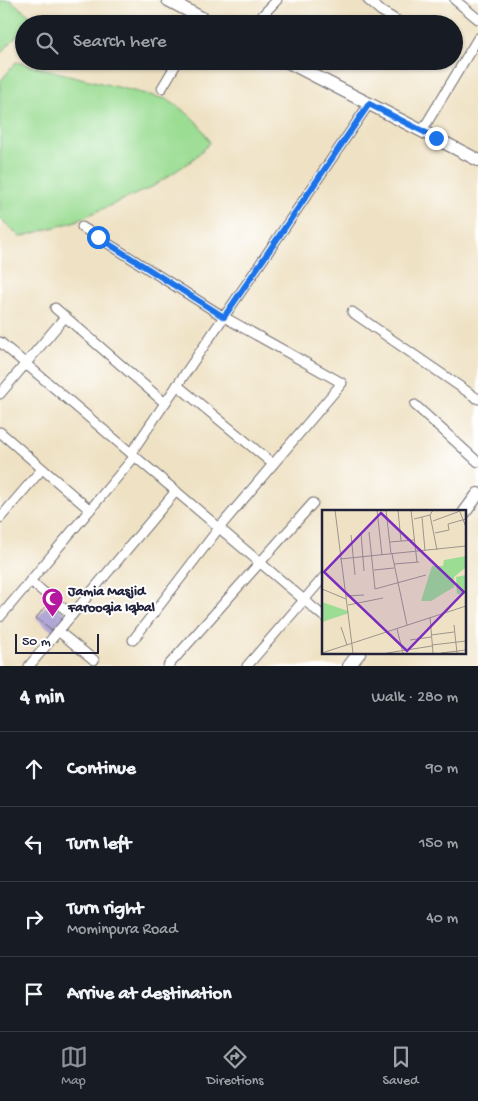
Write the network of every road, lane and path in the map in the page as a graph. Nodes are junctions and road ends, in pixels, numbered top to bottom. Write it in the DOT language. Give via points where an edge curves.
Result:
graph roads {
  1 [pos="168,0"];
  2 [pos="277,0"];
  3 [pos="368,0"];
  4 [pos="455,0"];
  5 [pos="194,15"];
  6 [pos="263,15"];
  7 [pos="388,15"];
  8 [pos="478,19"];
  9 [pos="478,38"];
  10 [pos="463,63"];
  11 [pos="173,70"];
  12 [pos="303,70"];
  13 [pos="459,70"];
  14 [pos="162,88"];
  15 [pos="369,104"];
  16 [pos="422,131"];
  17 [pos="478,160"];
  18 [pos="82,227"];
  19 [pos="55,308"];
  20 [pos="352,312"];
  21 [pos="65,317"];
  22 [pos="224,317"];
  23 [pos="0,342"];
  24 [pos="26,364"];
  25 [pos="177,385"];
  26 [pos="0,394"];
  27 [pos="478,399"];
  28 [pos="165,403"];
  29 [pos="415,405"];
  30 [pos="0,432"];
  31 [pos="133,455"];
  32 [pos="478,462"];
  33 [pos="273,464"];
  34 [pos="42,469"];
  35 [pos="176,491"];
  36 [pos="478,494"];
  37 [pos="313,503"];
  38 [pos="90,510"];
  39 [pos="466,510"];
  40 [pos="0,518"];
  41 [pos="219,528"];
  42 [pos="260,562"];
  43 [pos="322,579"];
  44 [pos="30,581"];
  45 [pos="304,600"];
  46 [pos="72,615"];
  47 [pos="322,615"];
  48 [pos="0,617"];
  49 [pos="58,631"];
  50 [pos="133,640"];
  51 [pos="358,654"];
  52 [pos="94,660"];
  53 [pos="29,666"];
  54 [pos="168,666"];
  55 [pos="247,666"];
  56 [pos="349,666"];
  1 -- 5 [label="main road"];
  2 -- 6 [label="street"];
  3 -- 7 [label="street"];
  4 -- 8 [label="street"];
  9 -- 10 [label="street"];
  11 -- 14 [label="street"];
  12 -- 15 [label="main road"];
  13 -- 16 [label="street"];
  15 -- 16 [label="main road"];
  15 -- 22 [label="street"];
  16 -- 17 [label="main road"];
  18 -- 22 [label="street"];
  19 -- 21 [label="street"];
  20 -- 27 [label="street"];
  21 -- 24 [label="street"];
  21 -- 28 [label="street"];
  22 -- 25 [label="street"];
  22 -- 33 [label="street" via="342,383"];
  23 -- 24 [label="street"];
  24 -- 26 [label="street"];
  24 -- 31 [label="street"];
  25 -- 28 [label="street"];
  25 -- 33 [label="street"];
  28 -- 31 [label="street"];
  29 -- 32 [label="street"];
  30 -- 34 [label="street"];
  31 -- 35 [label="street"];
  31 -- 38 [label="street"];
  33 -- 41 [label="street"];
  34 -- 38 [label="street"];
  34 -- 40 [label="street"];
  35 -- 41 [label="street"];
  35 -- 46 [label="street"];
  36 -- 39 [label="main road"];
  37 -- 42 [label="street"];
  38 -- 44 [label="street"];
  41 -- 42 [label="street"];
  41 -- 50 [label="street"];
  42 -- 45 [label="street"];
  42 -- 54 [label="street"];
  43 -- 45 [label="street"];
  44 -- 46 [label="street"];
  44 -- 48 [label="street"];
  45 -- 47 [label="street"];
  45 -- 55 [label="street"];
  46 -- 49 [label="street"];
  49 -- 52 [label="street"];
  49 -- 53 [label="street"];
  51 -- 56 [label="main road"];
}
